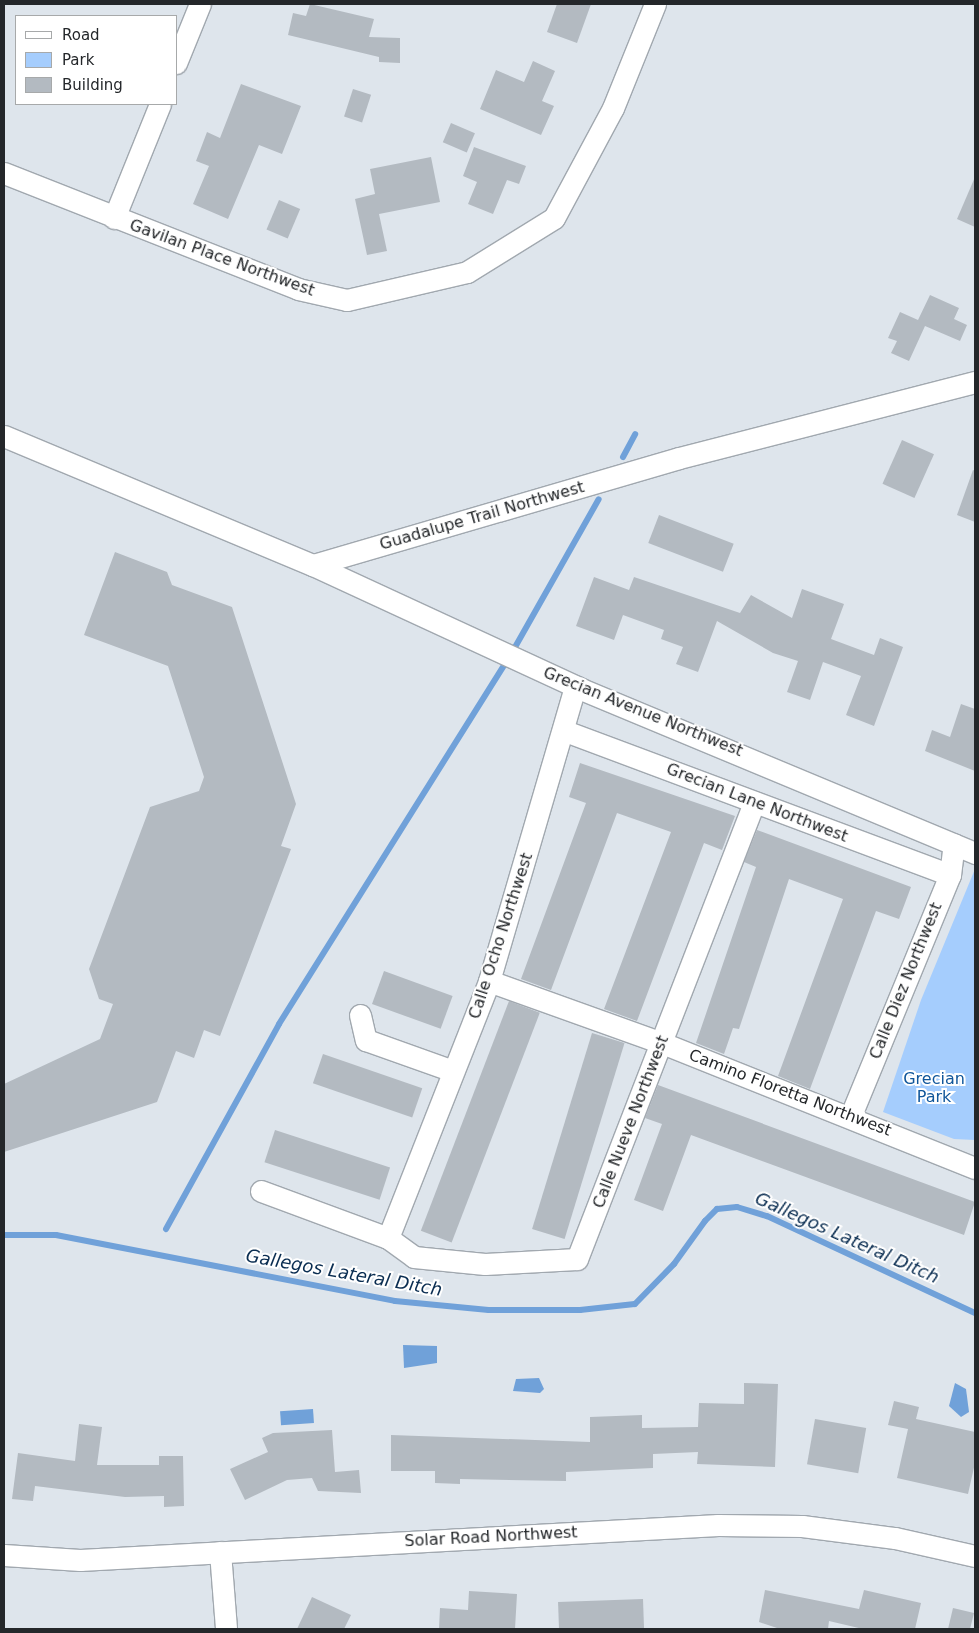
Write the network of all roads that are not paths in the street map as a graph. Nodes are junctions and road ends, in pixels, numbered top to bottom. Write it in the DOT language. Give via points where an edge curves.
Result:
graph roads {
  1 [pos="200,4"];
  2 [pos="655,4"];
  3 [pos="178,58"];
  4 [pos="160,105"];
  5 [pos="4,173"];
  6 [pos="114,218"];
  7 [pos="975,382"];
  8 [pos="4,436"];
  9 [pos="313,566"];
  10 [pos="575,686"];
  11 [pos="565,731"];
  12 [pos="754,802"];
  13 [pos="954,844"];
  14 [pos="975,853"];
  15 [pos="950,875"];
  16 [pos="489,981"];
  17 [pos="360,1015"];
  18 [pos="662,1042"];
  19 [pos="453,1071"];
  20 [pos="851,1115"];
  21 [pos="975,1168"];
  22 [pos="261,1191"];
  23 [pos="388,1238"];
  24 [pos="220,1552"];
  25 [pos="4,1555"];
  26 [pos="975,1556"];
  27 [pos="226,1629"];
  1 -- 3 [label="street"];
  2 -- 6 [label="street, Gavilan Place Northwest" via="613,108 554,218 467,272 347,300 298,289"];
  4 -- 6 [label="street"];
  5 -- 6 [label="street, Gavilan Place Northwest"];
  7 -- 9 [label="street, Guadalupe Trail Northwest" via="679,458"];
  8 -- 9 [label="street"];
  9 -- 10 [label="street, Grecian Avenue Northwest"];
  10 -- 11 [label="street, Calle Ocho Northwest"];
  10 -- 13 [label="street, Grecian Avenue Northwest"];
  11 -- 12 [label="street, Grecian Lane Northwest"];
  11 -- 16 [label="street, Calle Ocho Northwest"];
  12 -- 15 [label="street, Grecian Lane Northwest"];
  12 -- 18 [label="street, Calle Nueve Northwest"];
  13 -- 14 [label="street, Grecian Avenue Northwest"];
  13 -- 15 [label="street, Calle Diez Northwest"];
  15 -- 20 [label="street, Calle Diez Northwest"];
  16 -- 18 [label="street, Camino Floretta Northwest"];
  16 -- 19 [label="street, Calle Ocho Northwest"];
  17 -- 19 [label="street" via="366,1040"];
  18 -- 20 [label="street, Camino Floretta Northwest"];
  18 -- 23 [label="street, Calle Nueve Northwest" via="577,1259 485,1264 423,1258"];
  19 -- 23 [label="street, Calle Ocho Northwest"];
  20 -- 21 [label="street, Camino Floretta Northwest"];
  22 -- 23 [label="street"];
  24 -- 25 [label="street, Solar Road Northwest" via="80,1560"];
  24 -- 26 [label="street, Solar Road Northwest" via="718,1525 802,1526 895,1538"];
  24 -- 27 [label="street"];
}
